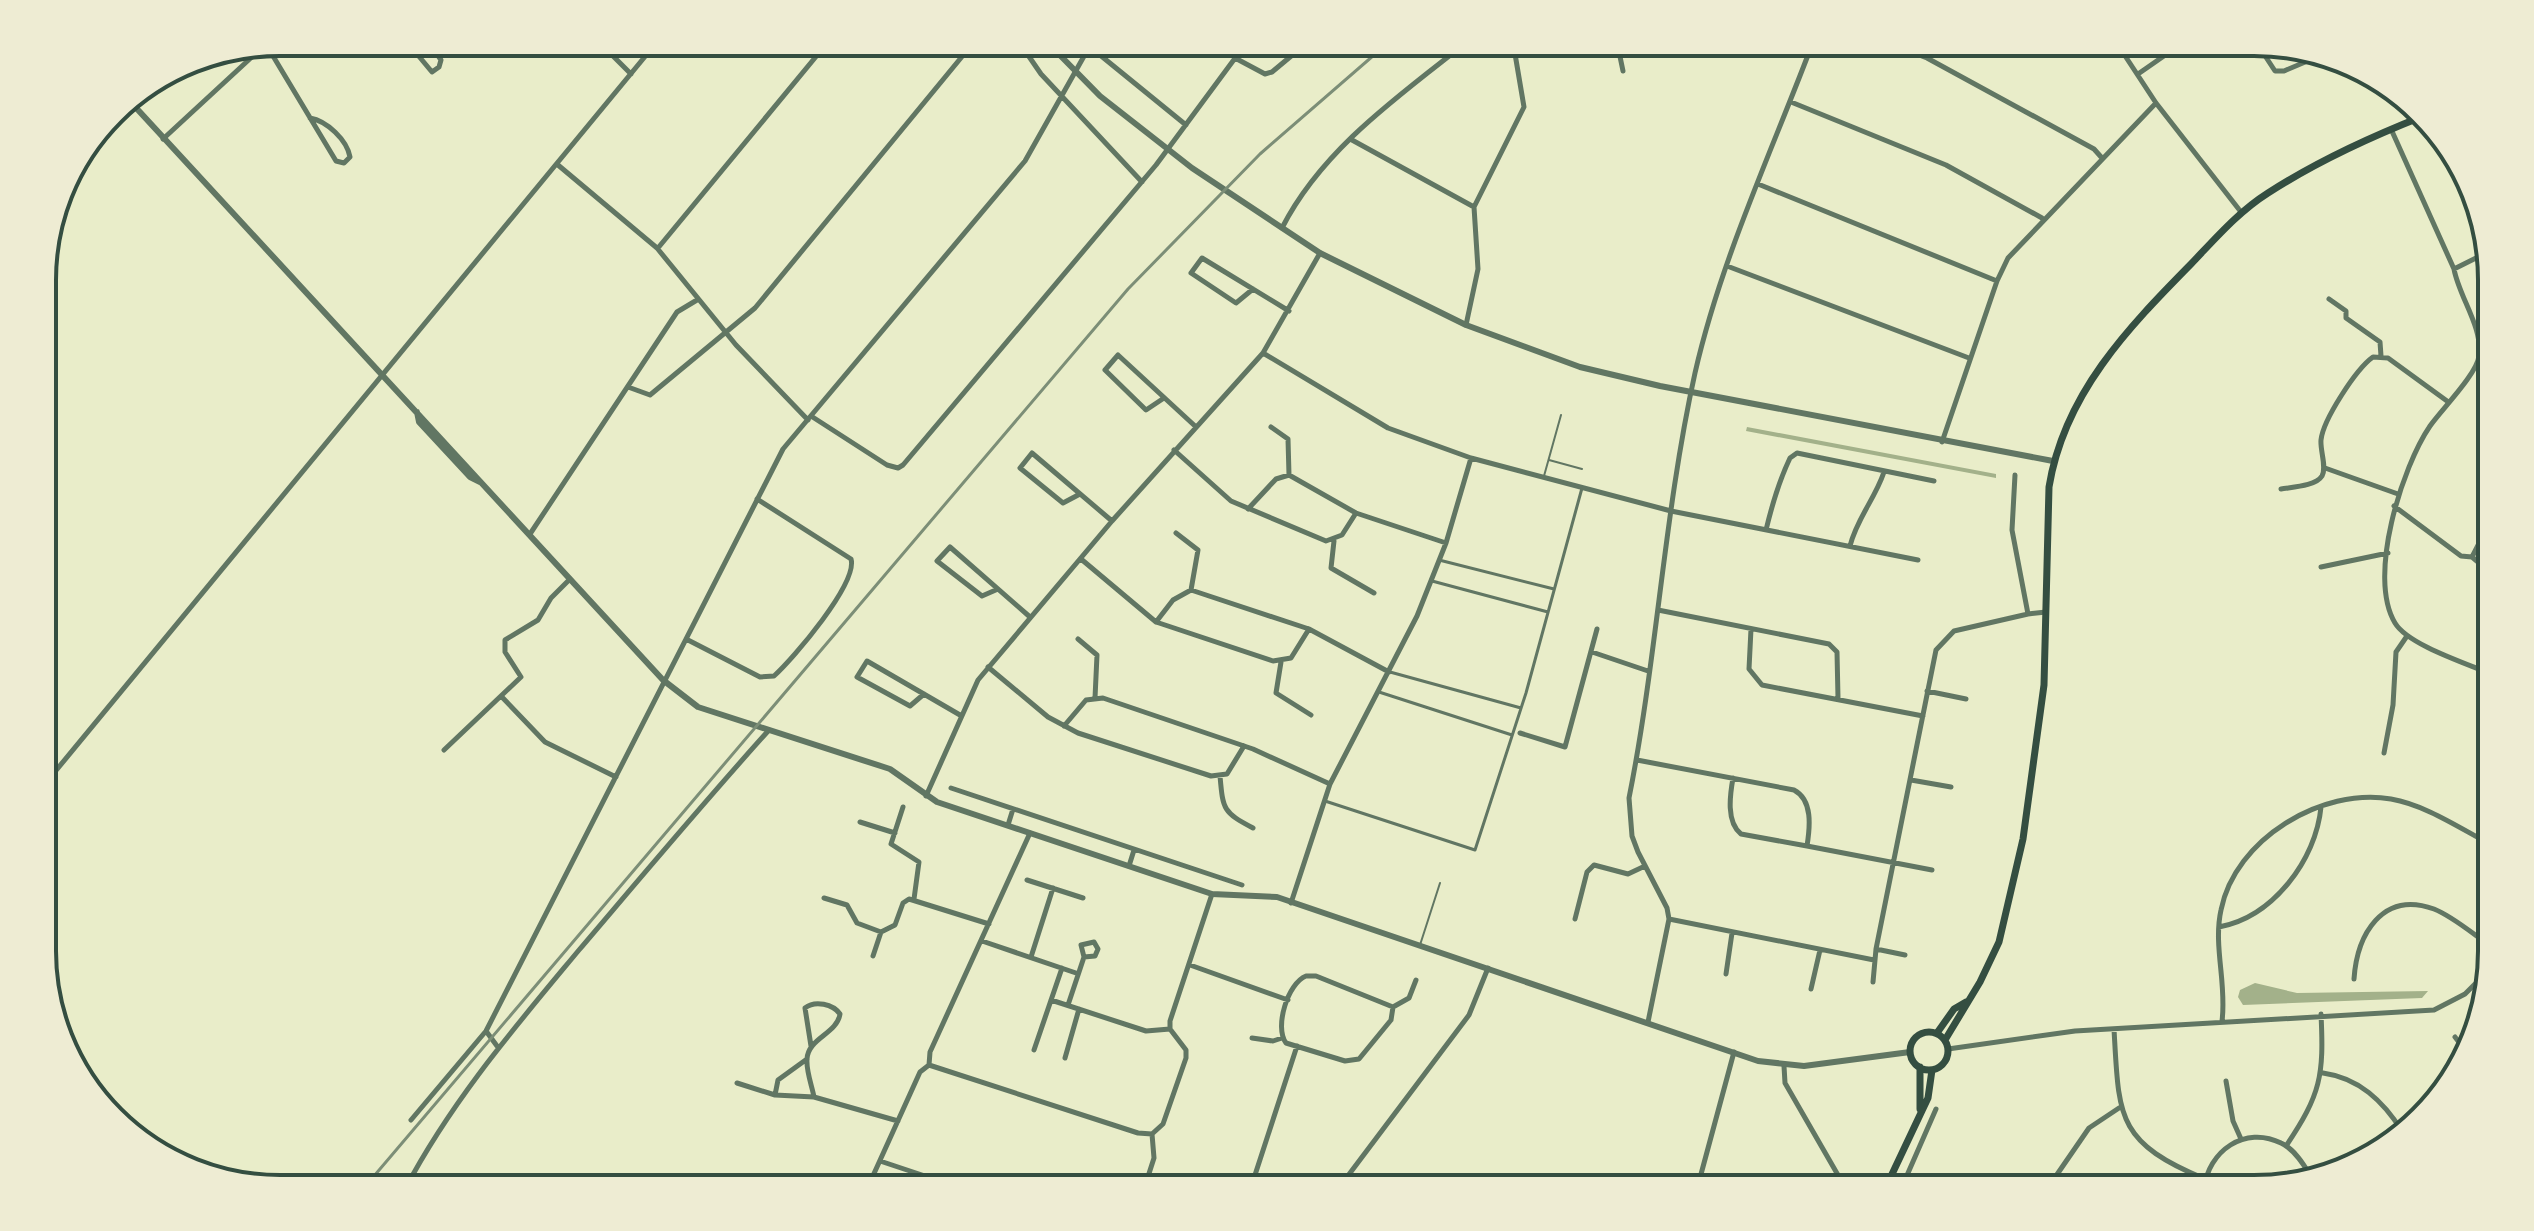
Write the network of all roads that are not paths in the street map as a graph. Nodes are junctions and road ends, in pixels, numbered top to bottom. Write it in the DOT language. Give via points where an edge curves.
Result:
graph roads {
  1 [pos="275,56"];
  2 [pos="419,56"];
  3 [pos="438,56"];
  4 [pos="613,56"];
  5 [pos="646,56"];
  6 [pos="816,56"];
  7 [pos="962,56"];
  8 [pos="1029,56"];
  9 [pos="1061,56"];
  10 [pos="1083,56"];
  11 [pos="1103,56"];
  12 [pos="1289,56"];
  13 [pos="1450,56"];
  14 [pos="1515,56"];
  15 [pos="1620,56"];
  16 [pos="1808,56"];
  17 [pos="1922,56"];
  18 [pos="2126,56"];
  19 [pos="2160,56"];
  20 [pos="2266,57"];
  21 [pos="255,58"];
  22 [pos="1235,58"];
  23 [pos="2305,62"];
  24 [pos="1623,71"];
  25 [pos="1076,72"];
  26 [pos="631,74"];
  27 [pos="2138,74"];
  28 [pos="1063,97"];
  29 [pos="1791,102"];
  30 [pos="2156,103"];
  31 [pos="136,109"];
  32 [pos="310,118"];
  33 [pos="2411,121"];
  34 [pos="1186,125"];
  35 [pos="2391,129"];
  36 [pos="163,139"];
  37 [pos="1352,140"];
  38 [pos="1167,150"];
  39 [pos="2102,158"];
  40 [pos="558,165"];
  41 [pos="1142,182"];
  42 [pos="1758,184"];
  43 [pos="1474,207"];
  44 [pos="2241,212"];
  45 [pos="2042,218"];
  46 [pos="1282,228"];
  47 [pos="657,248"];
  48 [pos="1320,253"];
  49 [pos="2476,258"];
  50 [pos="1727,266"];
  51 [pos="2454,269"];
  52 [pos="1997,281"];
  53 [pos="1253,289"];
  54 [pos="2329,299"];
  55 [pos="697,300"];
  56 [pos="1289,311"];
  57 [pos="1466,325"];
  58 [pos="727,333"];
  59 [pos="2478,339"];
  60 [pos="1263,353"];
  61 [pos="2381,356"];
  62 [pos="1969,358"];
  63 [pos="2478,360"];
  64 [pos="382,375"];
  65 [pos="628,387"];
  66 [pos="1691,392"];
  67 [pos="1164,398"];
  68 [pos="2447,401"];
  69 [pos="1561,415"];
  70 [pos="810,418"];
  71 [pos="1195,426"];
  72 [pos="1271,427"];
  73 [pos="1942,442"];
  74 [pos="1174,450"];
  75 [pos="1471,458"];
  76 [pos="1549,460"];
  77 [pos="2053,461"];
  78 [pos="2325,468"];
  79 [pos="1582,469"];
  80 [pos="1884,472"];
  81 [pos="1289,475"];
  82 [pos="2015,475"];
  83 [pos="1543,477"];
  84 [pos="1934,481"];
  85 [pos="1582,488"];
  86 [pos="2281,489"];
  87 [pos="1080,494"];
  88 [pos="2398,494"];
  89 [pos="757,499"];
  90 [pos="2394,506"];
  91 [pos="1248,509"];
  92 [pos="1671,511"];
  93 [pos="1356,513"];
  94 [pos="1112,521"];
  95 [pos="1766,530"];
  96 [pos="1176,533"];
  97 [pos="530,534"];
  98 [pos="1334,541"];
  99 [pos="1446,543"];
  100 [pos="2478,545"];
  101 [pos="1850,546"];
  102 [pos="2388,553"];
  103 [pos="2472,557"];
  104 [pos="1081,559"];
  105 [pos="1439,560"];
  106 [pos="1918,560"];
  107 [pos="2478,562"];
  108 [pos="2321,567"];
  109 [pos="571,578"];
  110 [pos="1431,581"];
  111 [pos="998,589"];
  112 [pos="1554,589"];
  113 [pos="1191,590"];
  114 [pos="1374,593"];
  115 [pos="1658,610"];
  116 [pos="1548,612"];
  117 [pos="2046,612"];
  118 [pos="2028,614"];
  119 [pos="1030,617"];
  120 [pos="1156,622"];
  121 [pos="1309,629"];
  122 [pos="1597,629"];
  123 [pos="1751,629"];
  124 [pos="2407,636"];
  125 [pos="686,639"];
  126 [pos="1078,639"];
  127 [pos="1592,652"];
  128 [pos="1281,662"];
  129 [pos="988,667"];
  130 [pos="2478,668"];
  131 [pos="1648,671"];
  132 [pos="1389,672"];
  133 [pos="663,680"];
  134 [pos="1927,691"];
  135 [pos="1378,692"];
  136 [pos="924,694"];
  137 [pos="501,696"];
  138 [pos="1095,698"];
  139 [pos="1838,698"];
  140 [pos="1966,699"];
  141 [pos="1521,708"];
  142 [pos="960,715"];
  143 [pos="1311,715"];
  144 [pos="1923,716"];
  145 [pos="1064,726"];
  146 [pos="769,730"];
  147 [pos="1520,733"];
  148 [pos="1512,735"];
  149 [pos="1244,746"];
  150 [pos="444,750"];
  151 [pos="2384,753"];
  152 [pos="1637,760"];
  153 [pos="56,770"];
  154 [pos="1220,776"];
  155 [pos="616,777"];
  156 [pos="1733,778"];
  157 [pos="1911,780"];
  158 [pos="1330,784"];
  159 [pos="1951,787"];
  160 [pos="951,788"];
  161 [pos="926,796"];
  162 [pos="1325,801"];
  163 [pos="903,807"];
  164 [pos="2321,807"];
  165 [pos="1013,809"];
  166 [pos="860,822"];
  167 [pos="1008,825"];
  168 [pos="1253,828"];
  169 [pos="895,833"];
  170 [pos="1030,833"];
  171 [pos="2478,838"];
  172 [pos="1807,846"];
  173 [pos="1134,850"];
  174 [pos="1893,864"];
  175 [pos="1129,866"];
  176 [pos="1645,866"];
  177 [pos="1932,870"];
  178 [pos="1027,880"];
  179 [pos="1440,883"];
  180 [pos="1242,885"];
  181 [pos="1053,888"];
  182 [pos="1212,894"];
  183 [pos="824,898"];
  184 [pos="1083,898"];
  185 [pos="914,899"];
  186 [pos="1291,903"];
  187 [pos="1575,919"];
  188 [pos="1669,919"];
  189 [pos="989,924"];
  190 [pos="2219,927"];
  191 [pos="881,932"];
  192 [pos="1732,933"];
  193 [pos="2478,938"];
  194 [pos="982,941"];
  195 [pos="1420,947"];
  196 [pos="1876,949"];
  197 [pos="1820,950"];
  198 [pos="1905,955"];
  199 [pos="873,956"];
  200 [pos="1031,957"];
  201 [pos="1084,957"];
  202 [pos="1874,960"];
  203 [pos="1190,965"];
  204 [pos="1062,968"];
  205 [pos="1488,968"];
  206 [pos="1076,973"];
  207 [pos="1726,974"];
  208 [pos="2354,979"];
  209 [pos="1416,980"];
  210 [pos="1873,982"];
  211 [pos="2475,984"];
  212 [pos="1811,989"];
  213 [pos="1051,1000"];
  214 [pos="1288,1000"];
  215 [pos="1968,1001"];
  216 [pos="1068,1005"];
  217 [pos="1393,1007"];
  218 [pos="1079,1009"];
  219 [pos="2321,1014"];
  220 [pos="2222,1021"];
  221 [pos="1648,1022"];
  222 [pos="1170,1029"];
  223 [pos="2114,1029"];
  224 [pos="486,1031"];
  225 [pos="1937,1033"];
  226 [pos="2455,1037"];
  227 [pos="1252,1038"];
  228 [pos="1282,1038"];
  229 [pos="1945,1040"];
  230 [pos="2459,1042"];
  231 [pos="497,1046"];
  232 [pos="811,1046"];
  233 [pos="1297,1046"];
  234 [pos="1948,1049"];
  235 [pos="1034,1050"];
  236 [pos="1734,1052"];
  237 [pos="1910,1052"];
  238 [pos="1065,1058"];
  239 [pos="807,1059"];
  240 [pos="929,1065"];
  241 [pos="1784,1066"];
  242 [pos="1920,1067"];
  243 [pos="1932,1070"];
  244 [pos="2323,1073"];
  245 [pos="2226,1081"];
  246 [pos="737,1083"];
  247 [pos="775,1095"];
  248 [pos="814,1097"];
  249 [pos="2119,1108"];
  250 [pos="1920,1109"];
  251 [pos="1936,1109"];
  252 [pos="411,1120"];
  253 [pos="898,1121"];
  254 [pos="2396,1124"];
  255 [pos="1927,1126"];
  256 [pos="1152,1134"];
  257 [pos="2241,1139"];
  258 [pos="2286,1146"];
  259 [pos="880,1161"];
  260 [pos="2305,1169"];
  261 [pos="412,1175"];
  262 [pos="874,1175"];
  263 [pos="922,1175"];
  264 [pos="1149,1175"];
  265 [pos="1255,1175"];
  266 [pos="1349,1175"];
  267 [pos="1701,1175"];
  268 [pos="1838,1175"];
  269 [pos="1891,1175"];
  270 [pos="1907,1175"];
  271 [pos="2057,1175"];
  272 [pos="2198,1175"];
  273 [pos="2207,1175"];
  1 -- 32 [label="street"];
  2 -- 3 [label="street" via="432,72 439,67"];
  4 -- 26 [label="street"];
  5 -- 26 [label="street"];
  6 -- 47 [label="street"];
  7 -- 58 [label="street" via="774,285"];
  8 -- 28 [label="street"];
  9 -- 25 [label="street"];
  10 -- 25 [label="street"];
  11 -- 34 [label="street"];
  12 -- 22 [label="street" via="1265,74"];
  13 -- 37 [label="street"];
  14 -- 43 [label="street" via="1524,107"];
  15 -- 24 [label="street"];
  16 -- 29 [label="street"];
  17 -- 39 [label="street"];
  18 -- 27 [label="street"];
  19 -- 27 [label="street"];
  20 -- 23 [label="street" via="2275,71"];
  21 -- 36 [label="street"];
  22 -- 34 [label="street"];
  25 -- 28 [label="street"];
  25 -- 38 [label="street"];
  26 -- 40 [label="street"];
  27 -- 30 [label="street"];
  28 -- 41 [label="street"];
  28 -- 70 [label="street" via="1025,161"];
  29 -- 42 [label="street"];
  29 -- 45 [label="street" via="1932,158"];
  30 -- 39 [label="street"];
  30 -- 44 [label="street"];
  31 -- 36 [label="street"];
  32 -- 32 [label="street" via="321,120 348,147 350,157 344,163 336,161"];
  33 -- 35 [label="main road"];
  34 -- 38 [label="street"];
  35 -- 44 [label="main road" via="2325,158"];
  35 -- 51 [label="street"];
  36 -- 64 [label="street"];
  37 -- 43 [label="street"];
  37 -- 46 [label="street" via="1309,184"];
  38 -- 41 [label="street"];
  38 -- 46 [label="street"];
  39 -- 45 [label="street"];
  40 -- 47 [label="street"];
  40 -- 64 [label="street"];
  41 -- 70 [label="street" via="903,465 887,465"];
  42 -- 50 [label="street"];
  42 -- 52 [label="street"];
  43 -- 57 [label="street" via="1478,269"];
  44 -- 77 [label="main road" via="2112,348 2071,414"];
  45 -- 52 [label="street"];
  46 -- 48 [label="street"];
  47 -- 55 [label="street"];
  48 -- 56 [label="street"];
  48 -- 57 [label="street"];
  49 -- 51 [label="street"];
  50 -- 62 [label="street"];
  50 -- 66 [label="street"];
  51 -- 59 [label="street"];
  52 -- 62 [label="street"];
  53 -- 53 [label="street" via="1236,303 1191,273 1202,258"];
  53 -- 56 [label="street"];
  54 -- 61 [label="street" via="2380,342"];
  55 -- 58 [label="street"];
  55 -- 65 [label="street" via="677,312"];
  56 -- 60 [label="street"];
  57 -- 66 [label="street" via="1580,367"];
  58 -- 65 [label="street" via="650,395"];
  58 -- 70 [label="street"];
  60 -- 71 [label="street"];
  60 -- 75 [label="street" via="1388,428"];
  61 -- 68 [label="street"];
  61 -- 78 [label="street" via="2367,362 2323,426 2320,450"];
  62 -- 73 [label="street"];
  63 -- 68 [label="street"];
  64 -- 97 [label="street"];
  64 -- 153 [label="street"];
  65 -- 97 [label="street"];
  66 -- 73 [label="street"];
  66 -- 92 [label="street"];
  67 -- 67 [label="street" via="1146,410 1105,370 1118,355"];
  67 -- 71 [label="street"];
  68 -- 88 [label="street" via="2410,460"];
  69 -- 76 [label="lane"];
  70 -- 89 [label="street" via="783,449"];
  71 -- 74 [label="street"];
  72 -- 81 [label="street" via="1288,439"];
  73 -- 77 [label="street"];
  74 -- 91 [label="street" via="1231,501"];
  74 -- 94 [label="street"];
  75 -- 83 [label="street"];
  75 -- 99 [label="street"];
  76 -- 79 [label="lane"];
  76 -- 83 [label="lane"];
  77 -- 117 [label="main road"];
  78 -- 86 [label="street" via="2317,482"];
  78 -- 88 [label="street"];
  80 -- 84 [label="street"];
  80 -- 95 [label="street" via="1797,453 1773,496"];
  80 -- 101 [label="street" via="1877,493 1856,522"];
  81 -- 91 [label="street" via="1276,479"];
  81 -- 93 [label="street"];
  82 -- 118 [label="street" via="2012,530"];
  83 -- 85 [label="street"];
  85 -- 92 [label="street"];
  85 -- 112 [label="street"];
  87 -- 87 [label="street" via="1063,503 1020,468 1032,453"];
  87 -- 94 [label="street"];
  88 -- 90 [label="street"];
  89 -- 125 [label="street"];
  89 -- 125 [label="street" via="851,559 851,570 828,613 774,676 760,677"];
  90 -- 102 [label="street"];
  90 -- 103 [label="street" via="2461,556"];
  91 -- 98 [label="street"];
  92 -- 95 [label="street"];
  92 -- 115 [label="street"];
  93 -- 98 [label="street"];
  93 -- 99 [label="street"];
  94 -- 104 [label="street"];
  95 -- 101 [label="street"];
  96 -- 113 [label="street" via="1198,550"];
  97 -- 109 [label="street"];
  98 -- 114 [label="street" via="1331,568"];
  99 -- 105 [label="street"];
  100 -- 103 [label="street"];
  101 -- 106 [label="street"];
  102 -- 108 [label="street"];
  102 -- 124 [label="street" via="2389,606"];
  103 -- 107 [label="street"];
  104 -- 119 [label="street"];
  104 -- 120 [label="street"];
  105 -- 110 [label="street"];
  105 -- 112 [label="street"];
  109 -- 133 [label="street"];
  109 -- 137 [label="street" via="538,620 505,640 505,652 521,677"];
  110 -- 116 [label="street"];
  110 -- 132 [label="street"];
  111 -- 111 [label="street" via="982,596 937,561 950,547"];
  111 -- 119 [label="street"];
  112 -- 116 [label="street"];
  113 -- 120 [label="street" via="1173,600"];
  113 -- 121 [label="street"];
  115 -- 123 [label="street"];
  115 -- 131 [label="street"];
  116 -- 141 [label="street"];
  117 -- 118 [label="street"];
  117 -- 215 [label="main road" via="2041,727 2023,839 1999,942"];
  118 -- 134 [label="street" via="1954,631 1936,650"];
  119 -- 129 [label="street"];
  120 -- 128 [label="street"];
  121 -- 128 [label="street" via="1291,658"];
  121 -- 132 [label="street"];
  122 -- 127 [label="street"];
  123 -- 139 [label="street" via="1829,644 1837,652"];
  123 -- 139 [label="street" via="1753,678 1762,685"];
  124 -- 130 [label="street"];
  124 -- 151 [label="street" via="2396,652"];
  125 -- 133 [label="street"];
  126 -- 138 [label="street" via="1097,655"];
  127 -- 131 [label="street"];
  127 -- 147 [label="street" via="1565,747"];
  128 -- 143 [label="street" via="1276,693"];
  129 -- 142 [label="street"];
  129 -- 145 [label="street"];
  131 -- 152 [label="street"];
  132 -- 135 [label="street"];
  132 -- 141 [label="street"];
  133 -- 146 [label="street" via="698,707"];
  133 -- 155 [label="street"];
  134 -- 140 [label="street"];
  134 -- 144 [label="street"];
  135 -- 148 [label="street"];
  135 -- 158 [label="street"];
  136 -- 136 [label="street" via="910,706 857,677 867,661"];
  136 -- 142 [label="street"];
  137 -- 150 [label="street"];
  137 -- 155 [label="street" via="545,742"];
  138 -- 145 [label="street" via="1086,700"];
  138 -- 149 [label="street"];
  139 -- 144 [label="street"];
  141 -- 148 [label="street"];
  142 -- 161 [label="street"];
  144 -- 157 [label="street"];
  145 -- 154 [label="street"];
  146 -- 161 [label="street" via="890,769"];
  146 -- 231 [label="street"];
  148 -- 162 [label="street" via="1475,850"];
  149 -- 154 [label="street" via="1233,768"];
  149 -- 158 [label="street"];
  152 -- 156 [label="street"];
  152 -- 176 [label="street" via="1629,798 1632,836"];
  154 -- 168 [label="street" via="1228,815"];
  155 -- 224 [label="street"];
  156 -- 172 [label="street" via="1804,795"];
  156 -- 172 [label="street" via="1735,829"];
  157 -- 159 [label="street"];
  157 -- 174 [label="street"];
  158 -- 162 [label="street"];
  160 -- 165 [label="street"];
  161 -- 167 [label="street"];
  162 -- 186 [label="street"];
  163 -- 169 [label="street"];
  164 -- 171 [label="street" via="2352,798 2392,799"];
  164 -- 190 [label="street" via="2279,827 2251,853 2227,892"];
  164 -- 190 [label="street" via="2314,840 2292,878 2243,919"];
  165 -- 167 [label="street"];
  165 -- 173 [label="street"];
  166 -- 169 [label="street"];
  167 -- 170 [label="street"];
  169 -- 185 [label="street" via="895,849 919,862"];
  170 -- 175 [label="street"];
  170 -- 189 [label="street"];
  172 -- 174 [label="street"];
  173 -- 175 [label="street"];
  173 -- 180 [label="street"];
  174 -- 177 [label="street"];
  174 -- 196 [label="street"];
  175 -- 182 [label="street"];
  176 -- 187 [label="street" via="1628,874 1594,865 1587,872"];
  176 -- 188 [label="street"];
  178 -- 181 [label="street"];
  179 -- 195 [label="lane"];
  181 -- 184 [label="street"];
  181 -- 200 [label="street"];
  182 -- 186 [label="street" via="1266,896"];
  182 -- 203 [label="street"];
  183 -- 191 [label="street" via="847,905 857,923"];
  185 -- 189 [label="street"];
  185 -- 191 [label="street" via="903,903 890,930"];
  186 -- 195 [label="street"];
  188 -- 192 [label="street"];
  188 -- 221 [label="street"];
  189 -- 194 [label="street"];
  190 -- 220 [label="street"];
  191 -- 199 [label="street"];
  192 -- 197 [label="street"];
  192 -- 207 [label="street"];
  193 -- 208 [label="street" via="2437,911 2403,906 2377,919 2362,937"];
  194 -- 200 [label="street"];
  194 -- 240 [label="street" via="930,1052"];
  195 -- 205 [label="street"];
  196 -- 198 [label="street"];
  196 -- 202 [label="street"];
  197 -- 202 [label="street"];
  197 -- 212 [label="street"];
  200 -- 204 [label="street"];
  201 -- 206 [label="street"];
  202 -- 210 [label="street"];
  203 -- 214 [label="street"];
  203 -- 222 [label="street"];
  204 -- 206 [label="street"];
  204 -- 213 [label="street"];
  205 -- 221 [label="street"];
  205 -- 266 [label="street" via="1469,1015"];
  206 -- 216 [label="street"];
  209 -- 217 [label="street" via="1409,998"];
  211 -- 219 [label="street" via="2434,1010"];
  213 -- 216 [label="street"];
  213 -- 235 [label="street"];
  214 -- 217 [label="street" via="1299,979 1316,976"];
  214 -- 228 [label="street"];
  215 -- 225 [label="main road" via="1954,1009"];
  215 -- 229 [label="main road"];
  216 -- 218 [label="street"];
  217 -- 233 [label="street" via="1391,1020 1359,1059 1345,1061"];
  218 -- 222 [label="street" via="1146,1031"];
  218 -- 238 [label="street"];
  219 -- 220 [label="street"];
  219 -- 244 [label="street"];
  220 -- 223 [label="street"];
  221 -- 236 [label="street"];
  222 -- 256 [label="street" via="1184,1044 1186,1058 1163,1124"];
  223 -- 234 [label="street"];
  223 -- 249 [label="street"];
  224 -- 231 [label="street"];
  224 -- 252 [label="street"];
  225 -- 229 [label="main road"];
  225 -- 237 [label="main road" via="1920,1034"];
  226 -- 230 [label="street"];
  227 -- 228 [label="street"];
  228 -- 233 [label="street"];
  229 -- 234 [label="main road"];
  231 -- 261 [label="street"];
  232 -- 232 [label="street" via="839,1021 834,1008 805,1008"];
  232 -- 239 [label="street"];
  233 -- 265 [label="street"];
  234 -- 243 [label="main road" via="1943,1064"];
  236 -- 241 [label="street"];
  236 -- 267 [label="street"];
  237 -- 241 [label="street"];
  237 -- 242 [label="main road"];
  239 -- 247 [label="street" via="778,1080"];
  239 -- 248 [label="street"];
  240 -- 253 [label="street" via="920,1072"];
  240 -- 256 [label="street" via="1041,1104"];
  241 -- 268 [label="street" via="1785,1083"];
  242 -- 243 [label="main road"];
  242 -- 250 [label="main road"];
  243 -- 250 [label="main road" via="1928,1098"];
  244 -- 254 [label="street" via="2364,1088"];
  244 -- 258 [label="street" via="2309,1110"];
  245 -- 257 [label="street"];
  246 -- 247 [label="street"];
  247 -- 248 [label="street"];
  248 -- 253 [label="street"];
  249 -- 271 [label="street" via="2089,1128"];
  249 -- 272 [label="street" via="2147,1148"];
  250 -- 255 [label="street"];
  250 -- 269 [label="main road"];
  251 -- 255 [label="street"];
  253 -- 259 [label="street"];
  255 -- 270 [label="street"];
  256 -- 264 [label="street" via="1154,1158"];
  257 -- 258 [label="street" via="2268,1139"];
  257 -- 273 [label="street" via="2217,1156"];
  258 -- 260 [label="street"];
  259 -- 262 [label="street"];
  259 -- 263 [label="street"];
}
